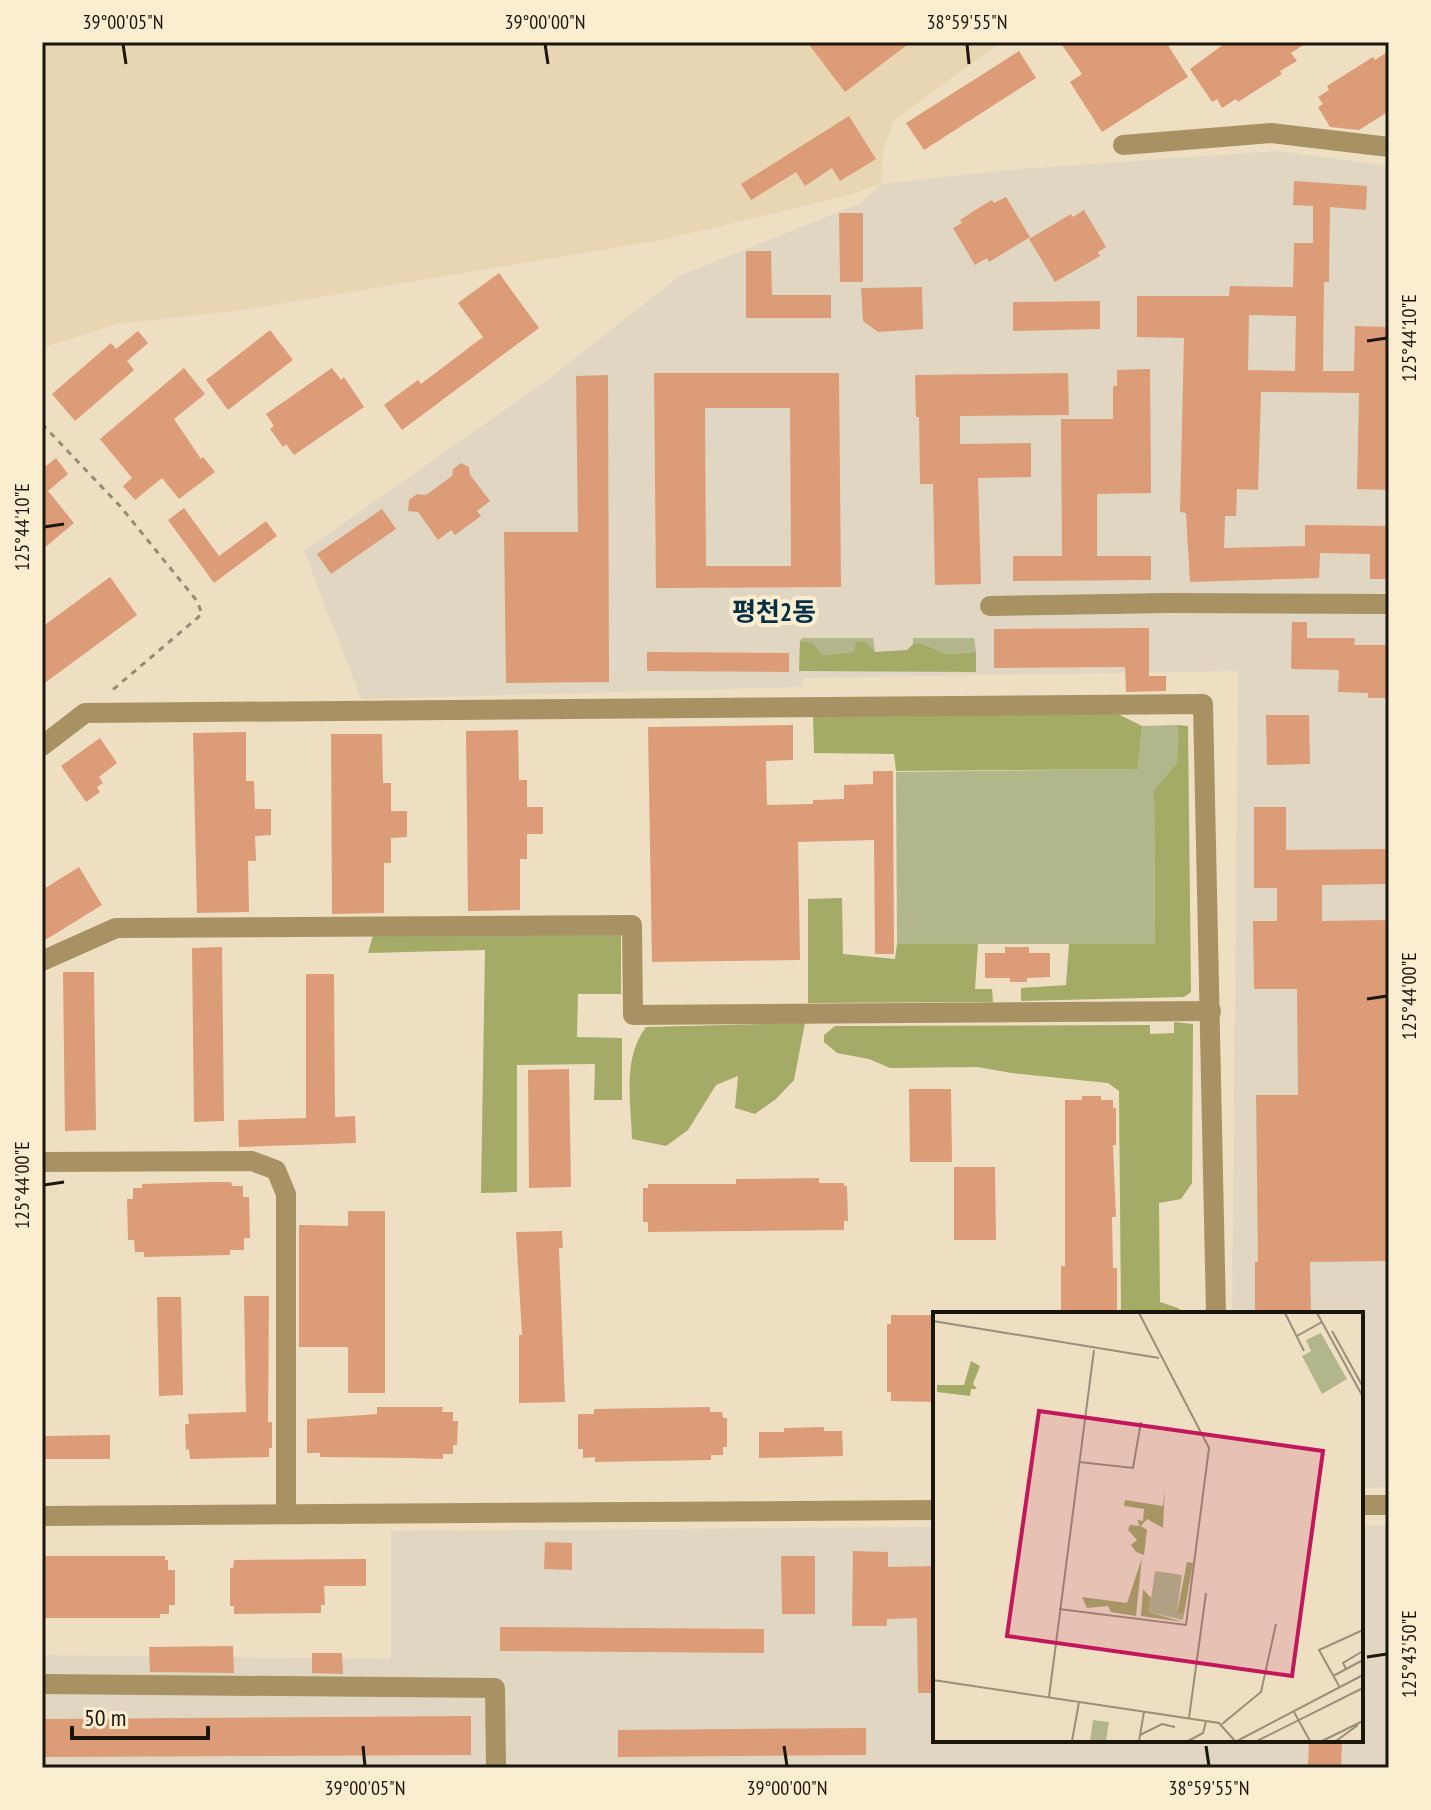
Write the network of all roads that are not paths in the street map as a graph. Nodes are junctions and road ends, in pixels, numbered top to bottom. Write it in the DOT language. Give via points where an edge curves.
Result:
graph roads {
  1 [pos="1123,145"];
  2 [pos="1389,147"];
  3 [pos="1389,604"];
  4 [pos="990,606"];
  5 [pos="42,746"];
  6 [pos="42,961"];
  7 [pos="1211,1011"];
  8 [pos="42,1162"];
  9 [pos="1216,1312"];
  10 [pos="1363,1505"];
  11 [pos="1389,1505"];
  12 [pos="933,1510"];
  13 [pos="286,1514"];
  14 [pos="42,1516"];
  15 [pos="42,1684"];
  16 [pos="496,1768"];
  1 -- 2 [label="street" via="1271,133"];
  3 -- 4 [label="street"];
  5 -- 7 [label="street" via="85,713 1203,704"];
  6 -- 7 [label="street" via="116,928 632,925 633,1015"];
  7 -- 9 [label="street"];
  8 -- 13 [label="street" via="252,1161 276,1170 286,1194"];
  10 -- 11 [label="street"];
  12 -- 13 [label="street"];
  13 -- 14 [label="street"];
  15 -- 16 [label="street" via="495,1688"];
}
